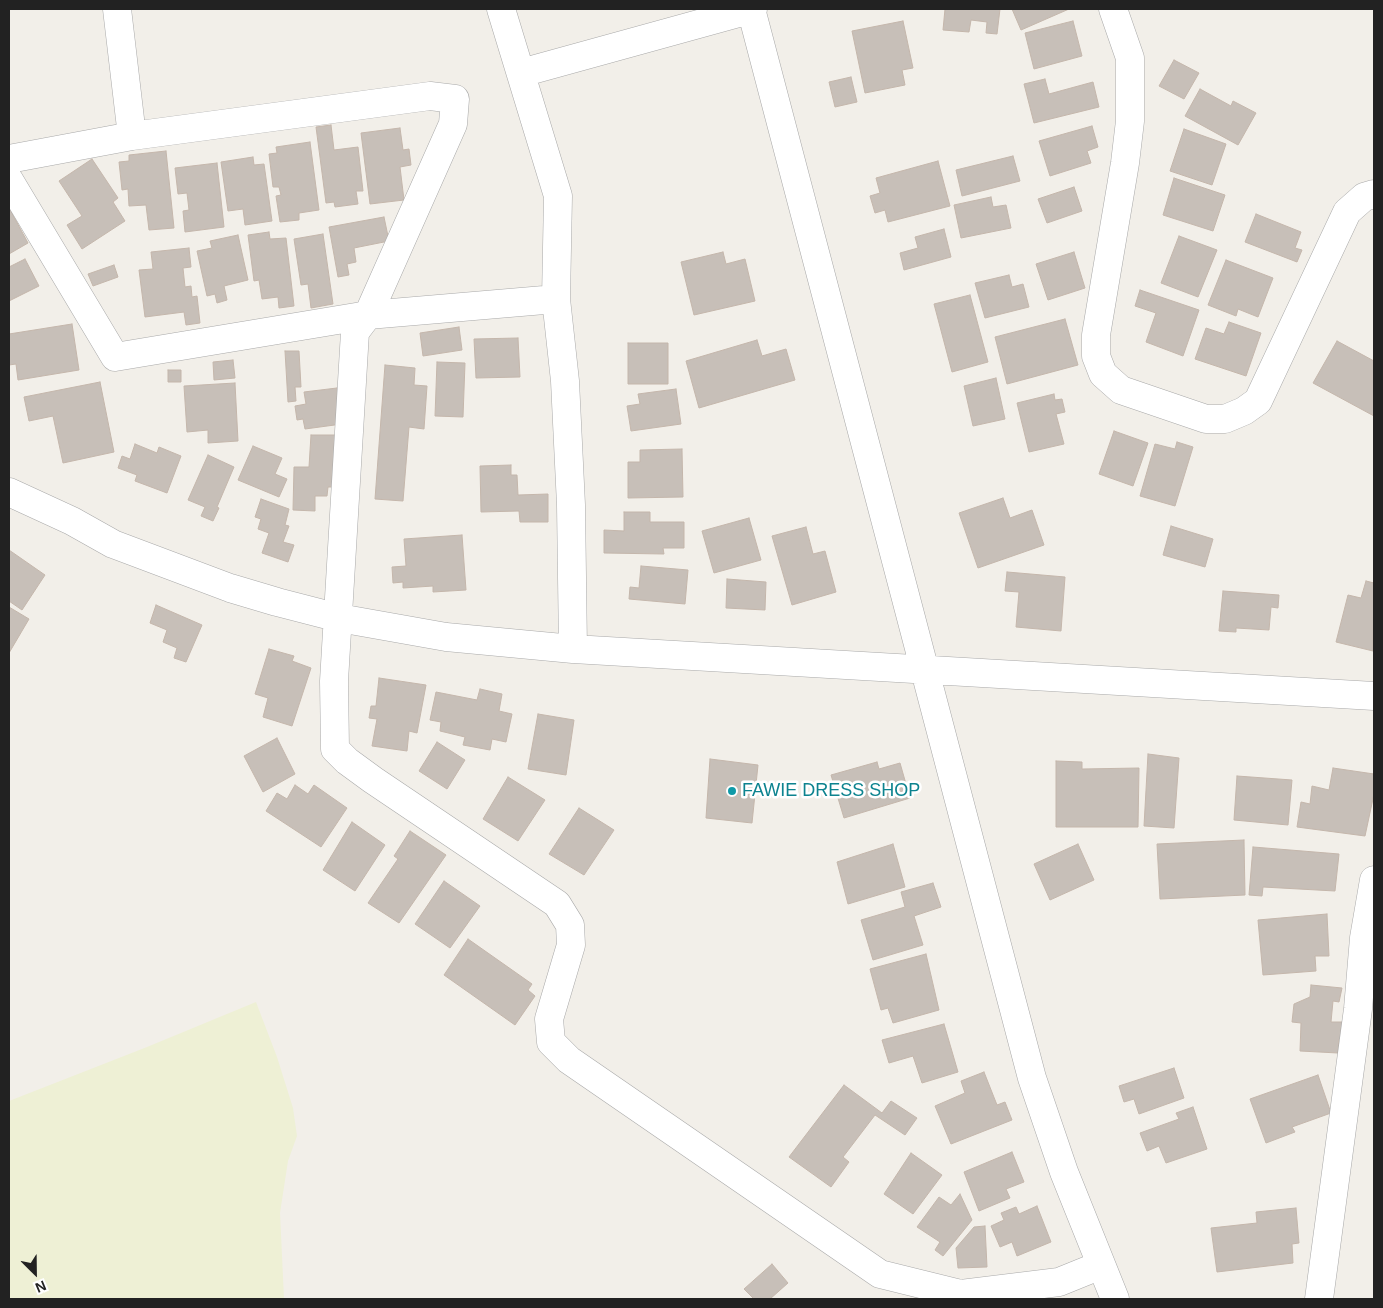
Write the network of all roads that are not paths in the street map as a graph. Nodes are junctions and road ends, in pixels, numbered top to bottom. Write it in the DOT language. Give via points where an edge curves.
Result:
graph roads {
  1 [pos="117,9"];
  2 [pos="501,9"];
  3 [pos="752,9"];
  4 [pos="1113,9"];
  5 [pos="521,73"];
  6 [pos="132,136"];
  7 [pos="9,159"];
  8 [pos="9,180"];
  9 [pos="1374,194"];
  10 [pos="556,299"];
  11 [pos="368,315"];
  12 [pos="9,492"];
  13 [pos="339,618"];
  14 [pos="573,649"];
  15 [pos="926,670"];
  16 [pos="1374,696"];
  17 [pos="1374,880"];
  18 [pos="1366,1011"];
  19 [pos="1101,1265"];
  20 [pos="1115,1299"];
  21 [pos="1319,1299"];
  1 -- 6 [label="street"];
  2 -- 5 [label="street"];
  3 -- 5 [label="street"];
  3 -- 15 [label="street"];
  4 -- 9 [label="street" via="1130,58 1130,121 1126,163 1096,335 1096,356 1103,374 1121,390 1206,419 1225,419 1258,401 1348,212 1364,197"];
  5 -- 10 [label="street" via="558,196"];
  6 -- 7 [label="street"];
  6 -- 11 [label="street" via="430,96 455,99 453,124"];
  8 -- 11 [label="street" via="115,357"];
  10 -- 11 [label="street"];
  10 -- 14 [label="street" via="565,381 572,504"];
  11 -- 13 [label="street" via="355,332"];
  12 -- 13 [label="street" via="113,544 164,564 240,591"];
  13 -- 14 [label="street" via="446,637"];
  13 -- 19 [label="street" via="334,682 335,749 373,780 557,904 570,926 571,945 549,1019 551,1042 570,1060 880,1274 960,1294 1059,1282"];
  14 -- 15 [label="street"];
  15 -- 16 [label="street"];
  15 -- 19 [label="street" via="1032,1078 1064,1172"];
  17 -- 18 [label="street" via="1364,938"];
  18 -- 21 [label="street"];
  19 -- 20 [label="street"];
}
